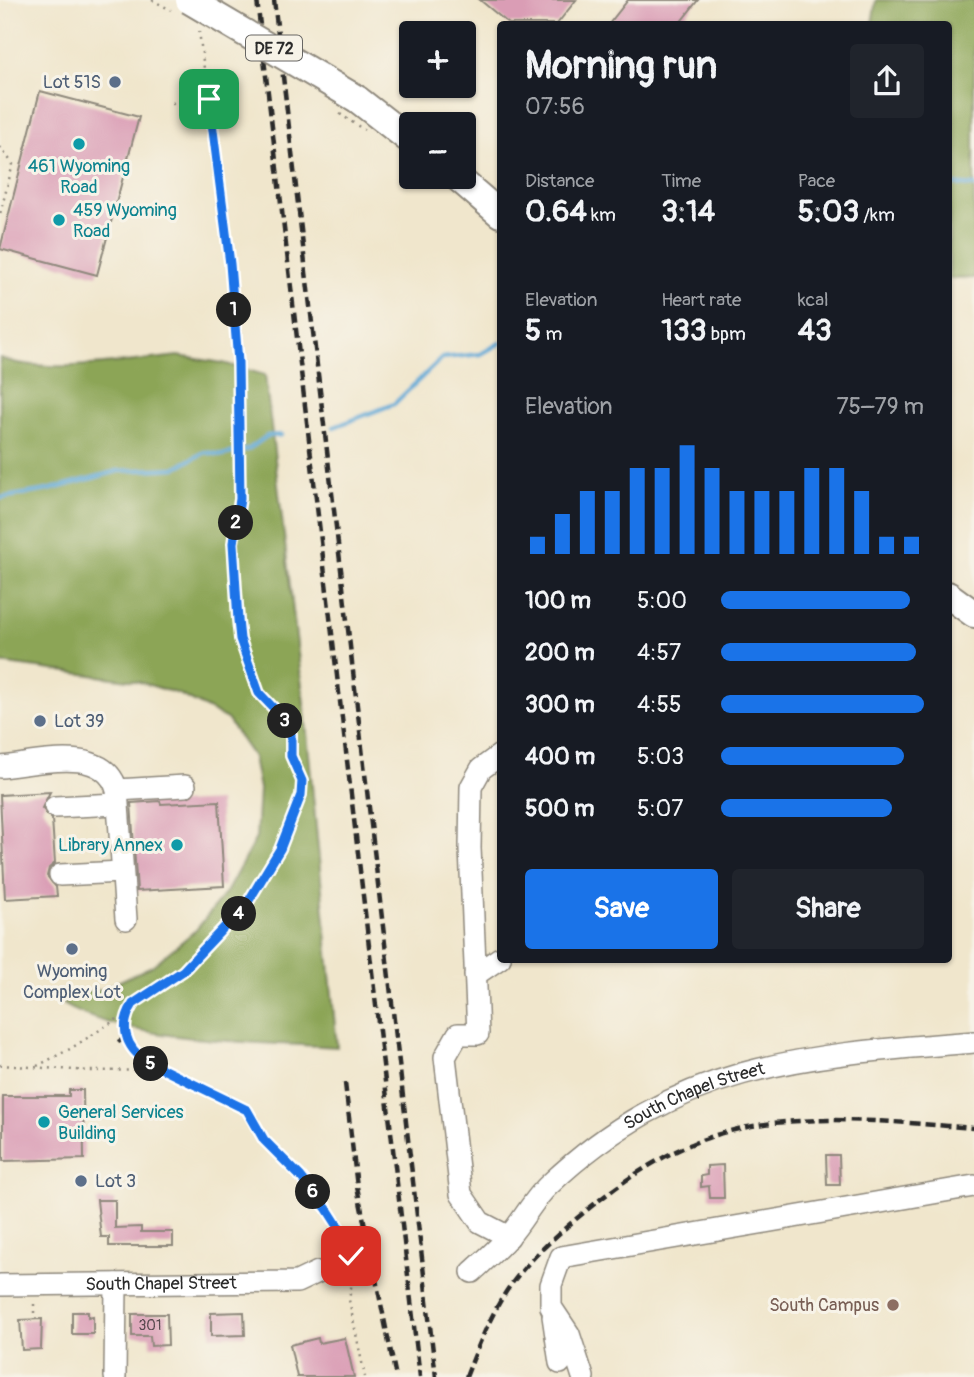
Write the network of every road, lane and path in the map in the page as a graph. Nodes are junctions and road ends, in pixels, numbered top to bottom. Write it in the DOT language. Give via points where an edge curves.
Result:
graph roads {
  1 [pos="193,9"];
  2 [pos="209,99"];
  3 [pos="172,103"];
  4 [pos="399,132"];
  5 [pos="0,147"];
  6 [pos="471,189"];
  7 [pos="497,211"];
  8 [pos="0,214"];
  9 [pos="952,598"];
  10 [pos="974,614"];
  11 [pos="497,757"];
  12 [pos="0,767"];
  13 [pos="185,786"];
  14 [pos="117,797"];
  15 [pos="55,807"];
  16 [pos="122,872"];
  17 [pos="60,876"];
  18 [pos="126,919"];
  19 [pos="497,960"];
  20 [pos="475,975"];
  21 [pos="128,1012"];
  22 [pos="974,1042"];
  23 [pos="0,1065"];
  24 [pos="36,1066"];
  25 [pos="166,1070"];
  26 [pos="974,1186"];
  27 [pos="509,1237"];
  28 [pos="318,1272"];
  29 [pos="472,1272"];
  30 [pos="116,1284"];
  31 [pos="0,1285"];
  32 [pos="34,1297"];
  33 [pos="551,1307"];
  34 [pos="34,1320"];
  35 [pos="560,1363"];
  36 [pos="115,1377"];
  37 [pos="365,1377"];
  38 [pos="583,1377"];
  1 -- 2 [label="path"];
  1 -- 4 [label="main road, DE 72, bridge" via="357,99"];
  2 -- 3 [label="path"];
  2 -- 21 [label="path" via="238,362 240,499 233,543 240,639 259,693 284,719 291,734 291,756 302,781 301,795 280,849 248,902 183,971"];
  5 -- 8 [label="path" via="13,164"];
  6 -- 7 [label="main road"];
  9 -- 10 [label="main road"];
  11 -- 20 [label="street" via="481,769 471,788"];
  12 -- 14 [label="street" via="86,761 108,772"];
  13 -- 14 [label="street"];
  14 -- 15 [label="street"];
  14 -- 16 [label="street"];
  16 -- 17 [label="street"];
  16 -- 18 [label="street"];
  19 -- 20 [label="street"];
  20 -- 27 [label="street" via="478,1034 458,1034 445,1057 461,1194 480,1222"];
  21 -- 24 [label="path"];
  21 -- 25 [label="path" via="125,1032 132,1049"];
  22 -- 27 [label="street, South Chapel Street" via="796,1059 737,1073 660,1104 593,1147 547,1186"];
  23 -- 24 [label="path"];
  24 -- 25 [label="path"];
  25 -- 37 [label="path" via="247,1110 264,1140 301,1177 343,1234 351,1256 349,1300"];
  26 -- 33 [label="street" via="561,1257 551,1285"];
  27 -- 29 [label="street, South Chapel Street"];
  28 -- 30 [label="street, South Chapel Street" via="297,1282"];
  30 -- 31 [label="street, South Chapel Street"];
  30 -- 36 [label="street"];
  32 -- 34 [label="path"];
  33 -- 35 [label="street"];
  33 -- 38 [label="street" via="569,1334"];
}
